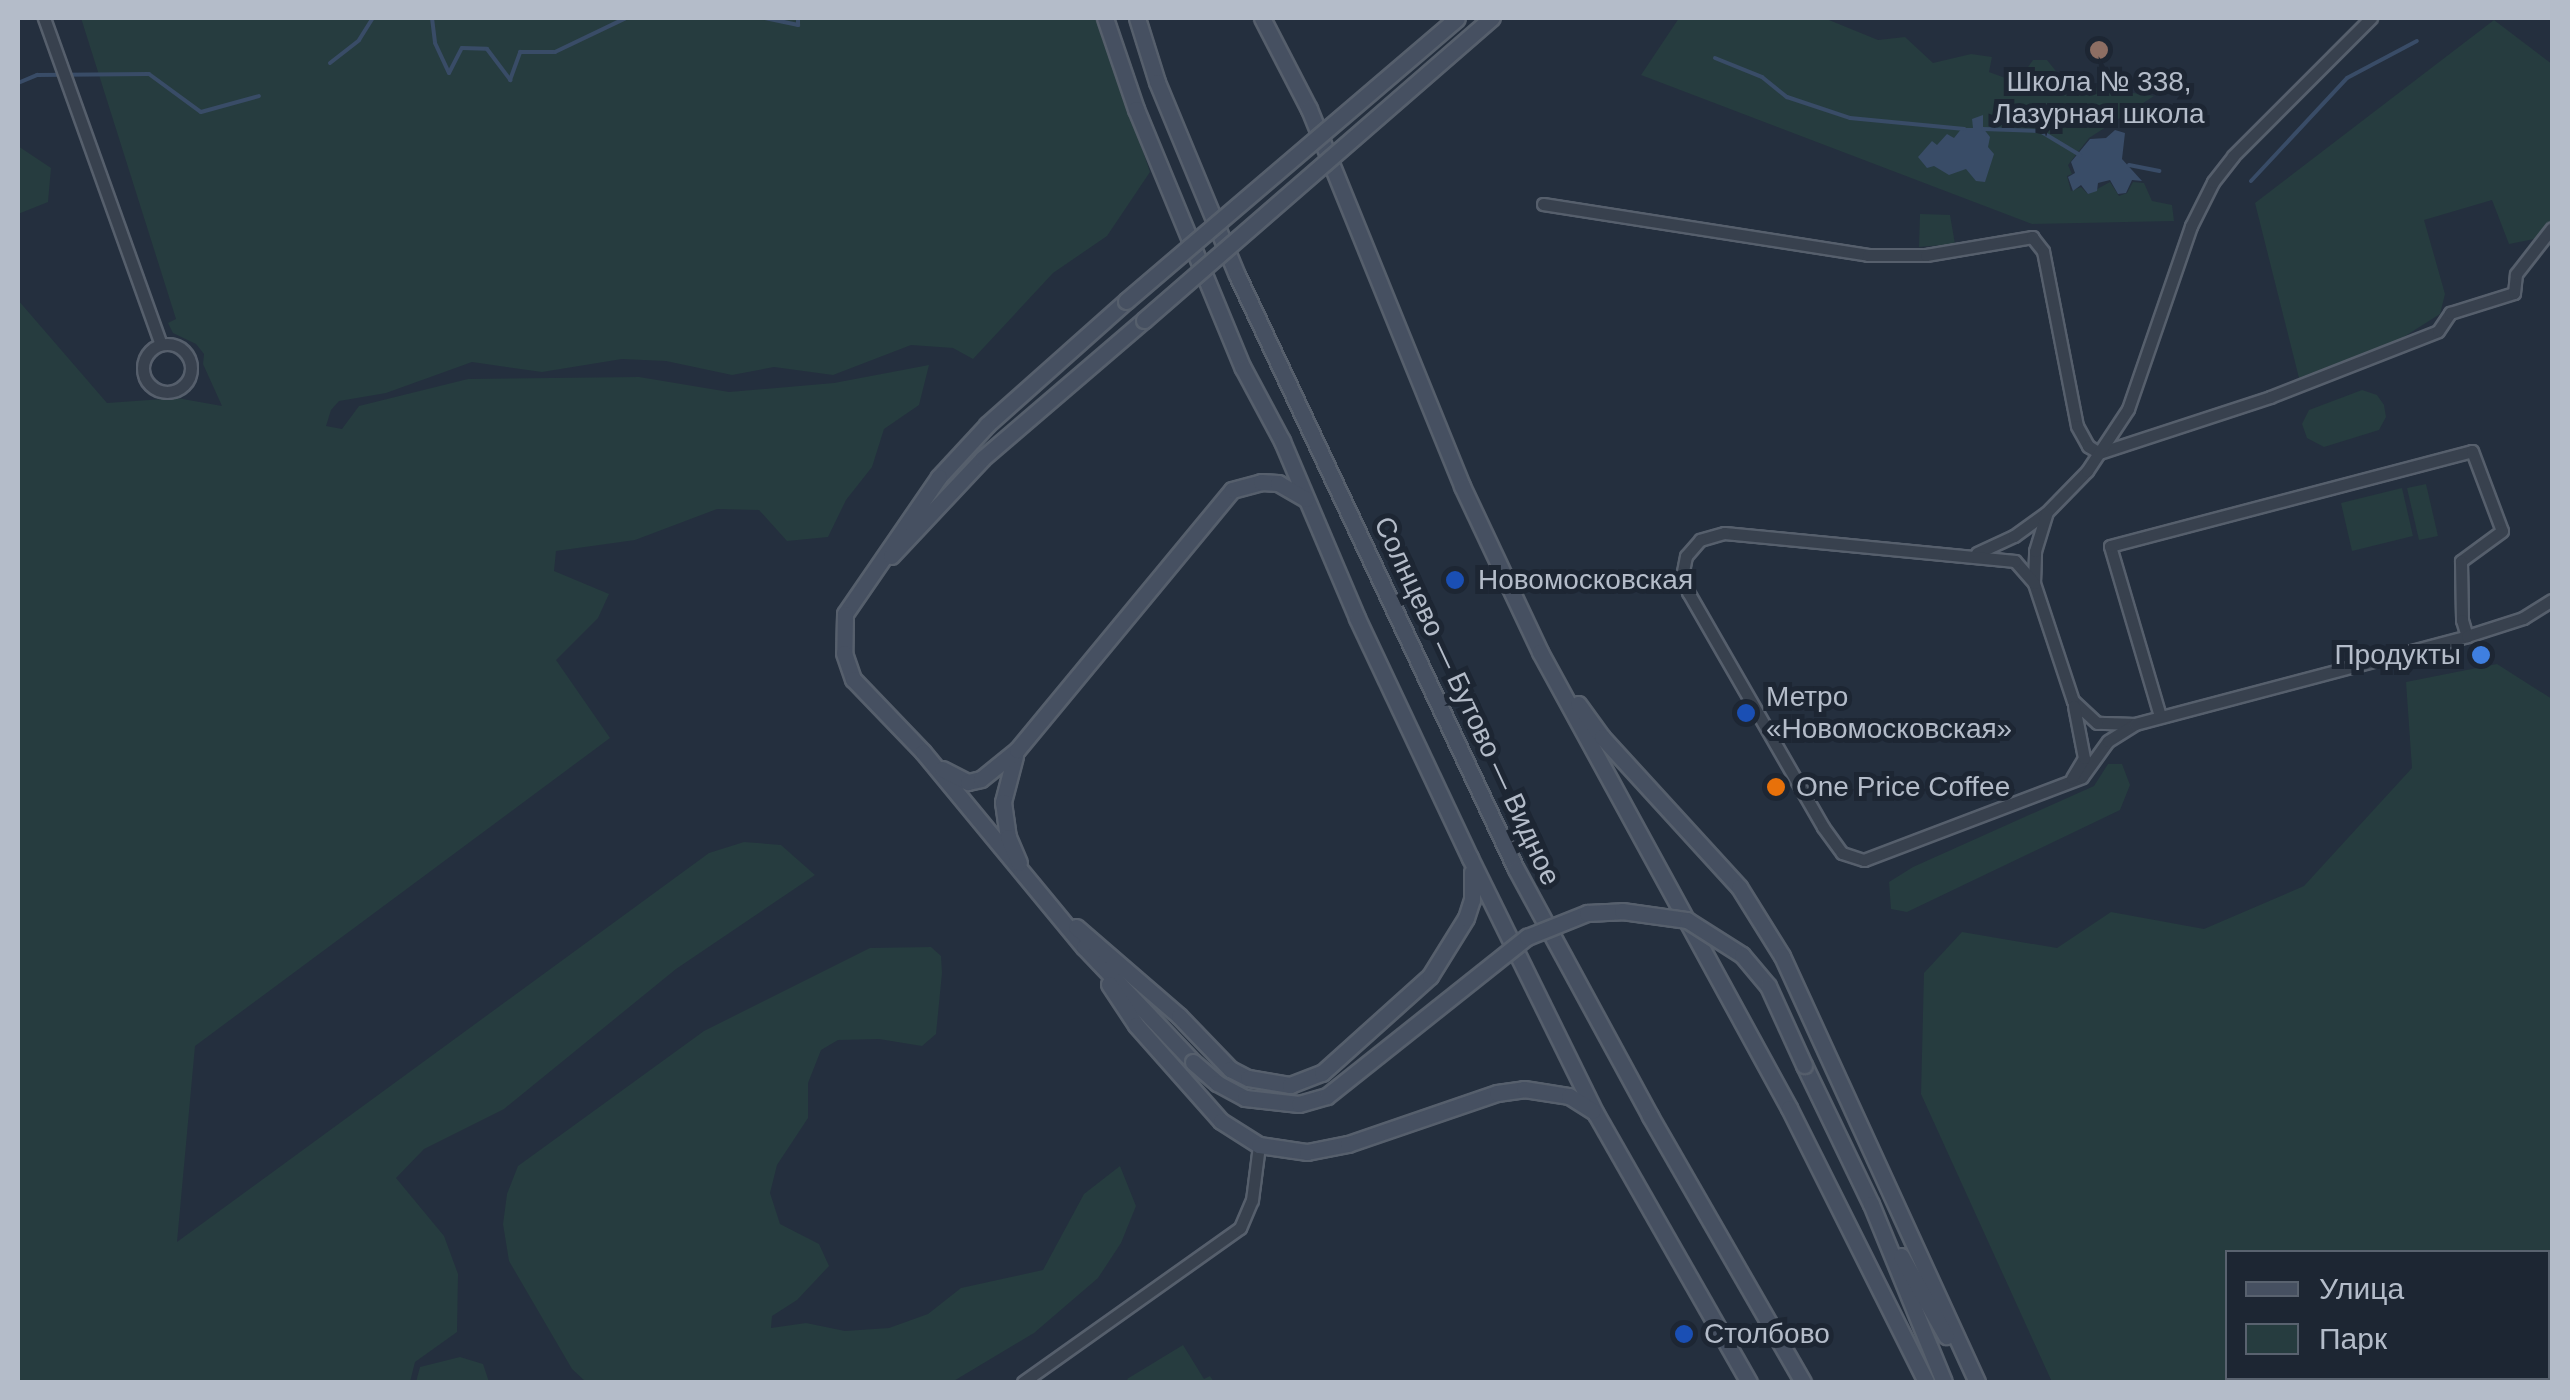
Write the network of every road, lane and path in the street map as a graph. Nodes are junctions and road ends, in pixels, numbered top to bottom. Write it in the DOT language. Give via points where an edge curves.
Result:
graph roads {
  1 [pos="44,18"];
  2 [pos="1105,18"];
  3 [pos="1136,18"];
  4 [pos="1262,18"];
  5 [pos="1456,18"];
  6 [pos="1492,18"];
  7 [pos="2371,18"];
  8 [pos="1543,204"];
  9 [pos="2552,228"];
  10 [pos="161,344"];
  11 [pos="2099,453"];
  12 [pos="1310,503"];
  13 [pos="2046,513"];
  14 [pos="1974,555"];
  15 [pos="867,580"];
  16 [pos="2034,583"];
  17 [pos="2552,600"];
  18 [pos="2467,636"];
  19 [pos="1540,652"];
  20 [pos="2073,701"];
  21 [pos="2160,716"];
  22 [pos="2135,724"];
  23 [pos="1017,750"];
  24 [pos="930,760"];
  25 [pos="2061,788"];
  26 [pos="1470,858"];
  27 [pos="1026,881"];
  28 [pos="1041,898"];
  29 [pos="1084,947"];
  30 [pos="1596,1114"];
  31 [pos="1258,1146"];
  32 [pos="1871,1204"];
  33 [pos="1022,1382"];
  34 [pos="1749,1382"];
  35 [pos="1803,1382"];
  36 [pos="1926,1382"];
  37 [pos="1944,1382"];
  38 [pos="1975,1382"];
  1 -- 10 [label="street"];
  2 -- 12 [label="main road" via="1243,368"];
  3 -- 35 [label="main road, Солнцево — Бутово — Видное" via="1237,274 1516,870"];
  4 -- 19 [label="main road" via="1308,109 1462,486"];
  5 -- 15 [label="main road, bridge" via="951,462"];
  6 -- 15 [label="main road, bridge" via="983,458"];
  7 -- 11 [label="street" via="2214,182 2191,226 2128,410"];
  8 -- 11 [label="street" via="1868,255 1926,255 2032,237 2043,251 2077,426"];
  9 -- 11 [label="street" via="2518,272 2514,292 2450,313 2438,332"];
  10 -- 10 [label="street" via="146,354 144,376 154,388 176,391 188,382 190,359 180,347"];
  11 -- 13 [label="street"];
  12 -- 23 [label="main road" via="1278,483 1232,490"];
  12 -- 26 [label="main road" via="1356,618"];
  13 -- 14 [label="street"];
  13 -- 16 [label="street"];
  14 -- 16 [label="street" via="2015,561"];
  14 -- 25 [label="street" via="1713,534 1689,551 1684,580 1823,827 1847,856 1876,858"];
  15 -- 24 [label="main road" via="845,614 844,653 853,678"];
  16 -- 20 [label="street"];
  17 -- 18 [label="street" via="2523,618"];
  18 -- 21 [label="street"];
  18 -- 21 [label="street" via="2461,560 2502,531 2472,451 2110,546"];
  19 -- 36 [label="main road" via="1789,1108"];
  19 -- 38 [label="main road" via="1602,737 1740,887 1782,956"];
  20 -- 22 [label="street" via="2097,723"];
  20 -- 25 [label="street" via="2084,758"];
  21 -- 22 [label="street"];
  22 -- 25 [label="street" via="2108,742 2082,777"];
  23 -- 24 [label="main road" via="968,782"];
  23 -- 27 [label="main road" via="1002,802"];
  24 -- 27 [label="main road"];
  26 -- 28 [label="main road" via="1472,900 1430,976 1322,1072 1290,1085 1230,1069 1179,1016"];
  26 -- 30 [label="main road"];
  27 -- 28 [label="main road"];
  28 -- 29 [label="main road"];
  29 -- 31 [label="main road" via="1136,1025 1221,1122"];
  29 -- 32 [label="main road, bridge" via="1217,1083 1245,1098 1300,1104 1327,1096 1527,936 1587,913 1687,920 1742,955 1768,986"];
  30 -- 31 [label="main road" via="1570,1096 1524,1089 1348,1144 1307,1152"];
  30 -- 34 [label="main road"];
  31 -- 33 [label="street" via="1252,1200 1240,1228"];
  32 -- 37 [label="main road"];
  32 -- 38 [label="main road"];
}
